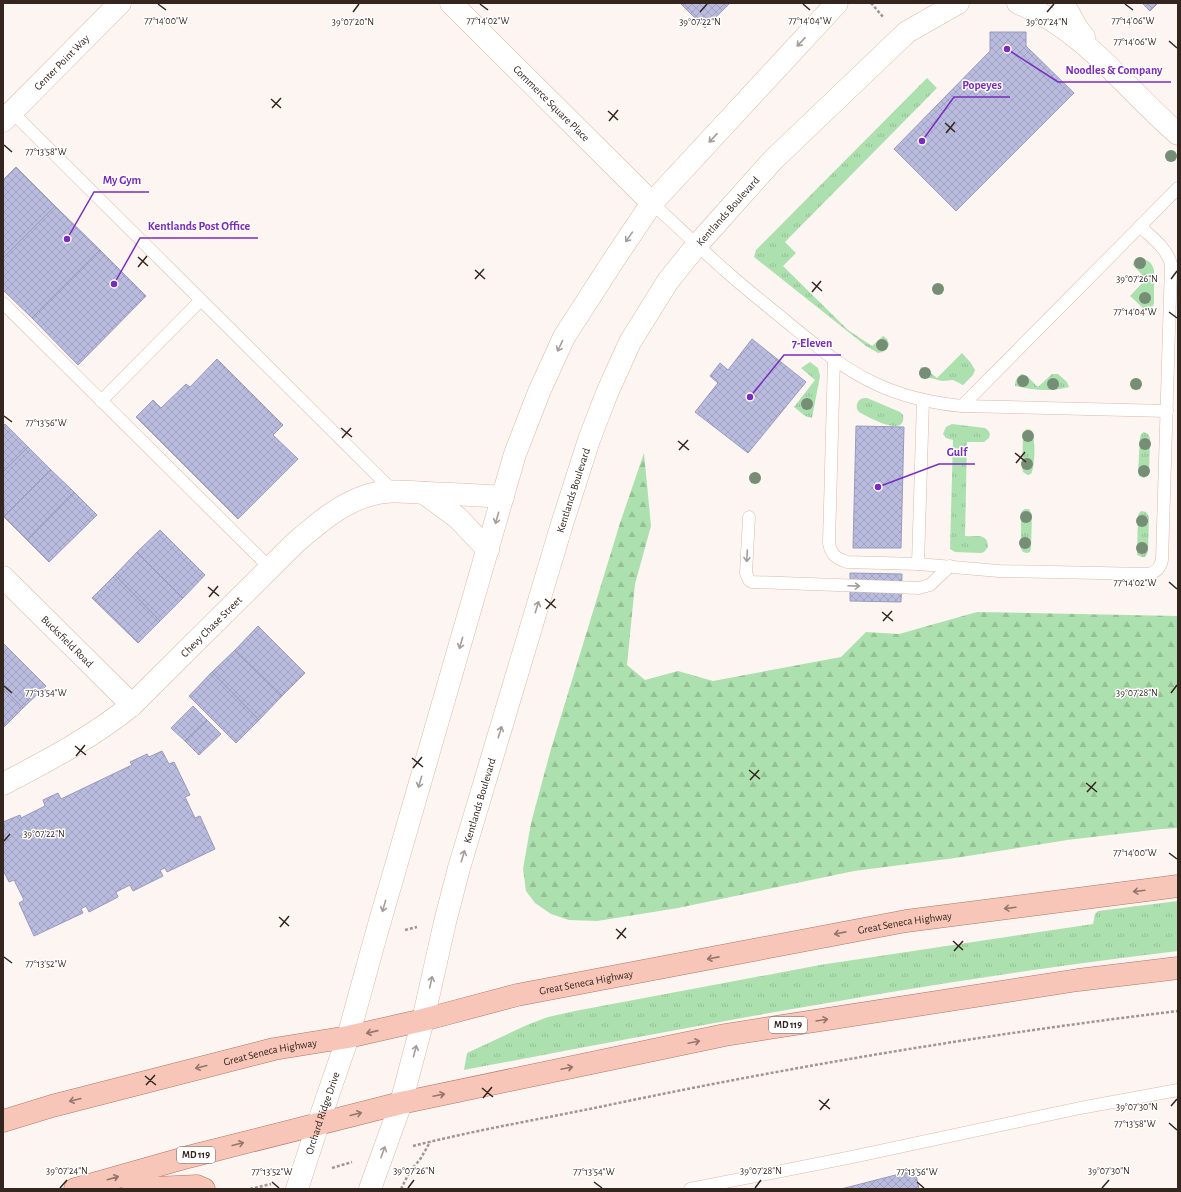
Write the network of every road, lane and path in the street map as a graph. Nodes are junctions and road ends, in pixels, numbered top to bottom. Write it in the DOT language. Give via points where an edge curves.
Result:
graph roads {
  1 [pos="120,3"];
  2 [pos="451,3"];
  3 [pos="837,3"];
  4 [pos="870,3"];
  5 [pos="958,3"];
  6 [pos="1018,3"];
  7 [pos="1063,3"];
  8 [pos="885,19"];
  9 [pos="1099,58"];
  10 [pos="7,116"];
  11 [pos="1178,134"];
  12 [pos="1178,188"];
  13 [pos="652,203"];
  14 [pos="1140,226"];
  15 [pos="697,245"];
  16 [pos="201,300"];
  17 [pos="3,303"];
  18 [pos="834,359"];
  19 [pos="923,400"];
  20 [pos="101,401"];
  21 [pos="962,406"];
  22 [pos="1167,412"];
  23 [pos="393,491"];
  24 [pos="424,492"];
  25 [pos="503,497"];
  26 [pos="749,517"];
  27 [pos="488,550"];
  28 [pos="918,564"];
  29 [pos="950,566"];
  30 [pos="270,568"];
  31 [pos="3,577"];
  32 [pos="132,705"];
  33 [pos="3,784"];
  34 [pos="1178,886"];
  35 [pos="1178,968"];
  36 [pos="1178,1011"];
  37 [pos="423,1020"];
  38 [pos="348,1038"];
  39 [pos="1178,1090"];
  40 [pos="401,1103"];
  41 [pos="3,1121"];
  42 [pos="318,1124"];
  43 [pos="430,1142"];
  44 [pos="383,1154"];
  45 [pos="299,1182"];
  46 [pos="75,1189"];
  47 [pos="133,1189"];
  48 [pos="204,1189"];
  49 [pos="250,1189"];
  50 [pos="370,1189"];
  51 [pos="401,1189"];
  52 [pos="690,1189"];
  1 -- 10 [label="street, Center Point Way"];
  2 -- 13 [label="street, Commerce Square Place"];
  3 -- 13 [label="street, one-way"];
  4 -- 8 [label="path"];
  5 -- 15 [label="street, Kentlands Boulevard" via="901,37 773,160"];
  6 -- 9 [label="street" via="1044,15 1075,36"];
  7 -- 9 [label="street"];
  9 -- 11 [label="street"];
  10 -- 16 [label="lane"];
  12 -- 14 [label="lane"];
  13 -- 15 [label="lane"];
  13 -- 25 [label="street, one-way" via="564,337 538,392 515,454"];
  14 -- 21 [label="lane"];
  14 -- 22 [label="lane" via="1164,250 1171,264"];
  15 -- 18 [label="lane"];
  37 -- 15 [label="street, Kentlands Boulevard, one-way" via="459,868 589,440 630,342 668,280"];
  16 -- 20 [label="lane"];
  16 -- 23 [label="lane"];
  17 -- 20 [label="lane"];
  18 -- 19 [label="lane" via="874,383"];
  18 -- 28 [label="lane" via="830,550 834,556 847,562"];
  19 -- 21 [label="lane"];
  19 -- 28 [label="lane"];
  20 -- 30 [label="lane"];
  21 -- 22 [label="lane"];
  22 -- 29 [label="lane" via="1162,560 1157,570 1147,574 999,571"];
  23 -- 24 [label="street, Chevy Chase Street"];
  23 -- 30 [label="street, Chevy Chase Street" via="366,496 342,507 295,543"];
  24 -- 25 [label="street, Chevy Chase Street"];
  24 -- 27 [label="street" via="458,518"];
  25 -- 27 [label="street, one-way"];
  26 -- 29 [label="lane, one-way" via="746,573 752,582 919,588 930,585"];
  27 -- 38 [label="street, one-way"];
  28 -- 29 [label="lane"];
  30 -- 32 [label="street, Chevy Chase Street"];
  31 -- 32 [label="street, Bucksfield Road"];
  32 -- 33 [label="street, Chevy Chase Street" via="97,732"];
  34 -- 37 [label="main road, Great Seneca Highway, one-way" via="906,921 517,995"];
  40 -- 35 [label="main road, MD 119, one-way" via="725,1035 1078,980"];
  36 -- 43 [label="path" via="898,1051 722,1082"];
  37 -- 38 [label="main road, Great Seneca Highway, one-way"];
  40 -- 37 [label="street, Kentlands Boulevard, one-way"];
  38 -- 41 [label="main road, Great Seneca Highway, one-way" via="274,1049"];
  38 -- 42 [label="street, Orchard Ridge Drive"];
  39 -- 52 [label="lane"];
  42 -- 40 [label="main road, MD 119, one-way"];
  44 -- 40 [label="street, one-way"];
  42 -- 45 [label="street, Orchard Ridge Drive"];
  46 -- 42 [label="main road, MD 119, one-way"];
  43 -- 44 [label="path"];
  43 -- 51 [label="path"];
  44 -- 45 [label="path"];
  44 -- 50 [label="street"];
  45 -- 49 [label="path"];
  47 -- 48 [label="main road" via="197,1186"];
}
